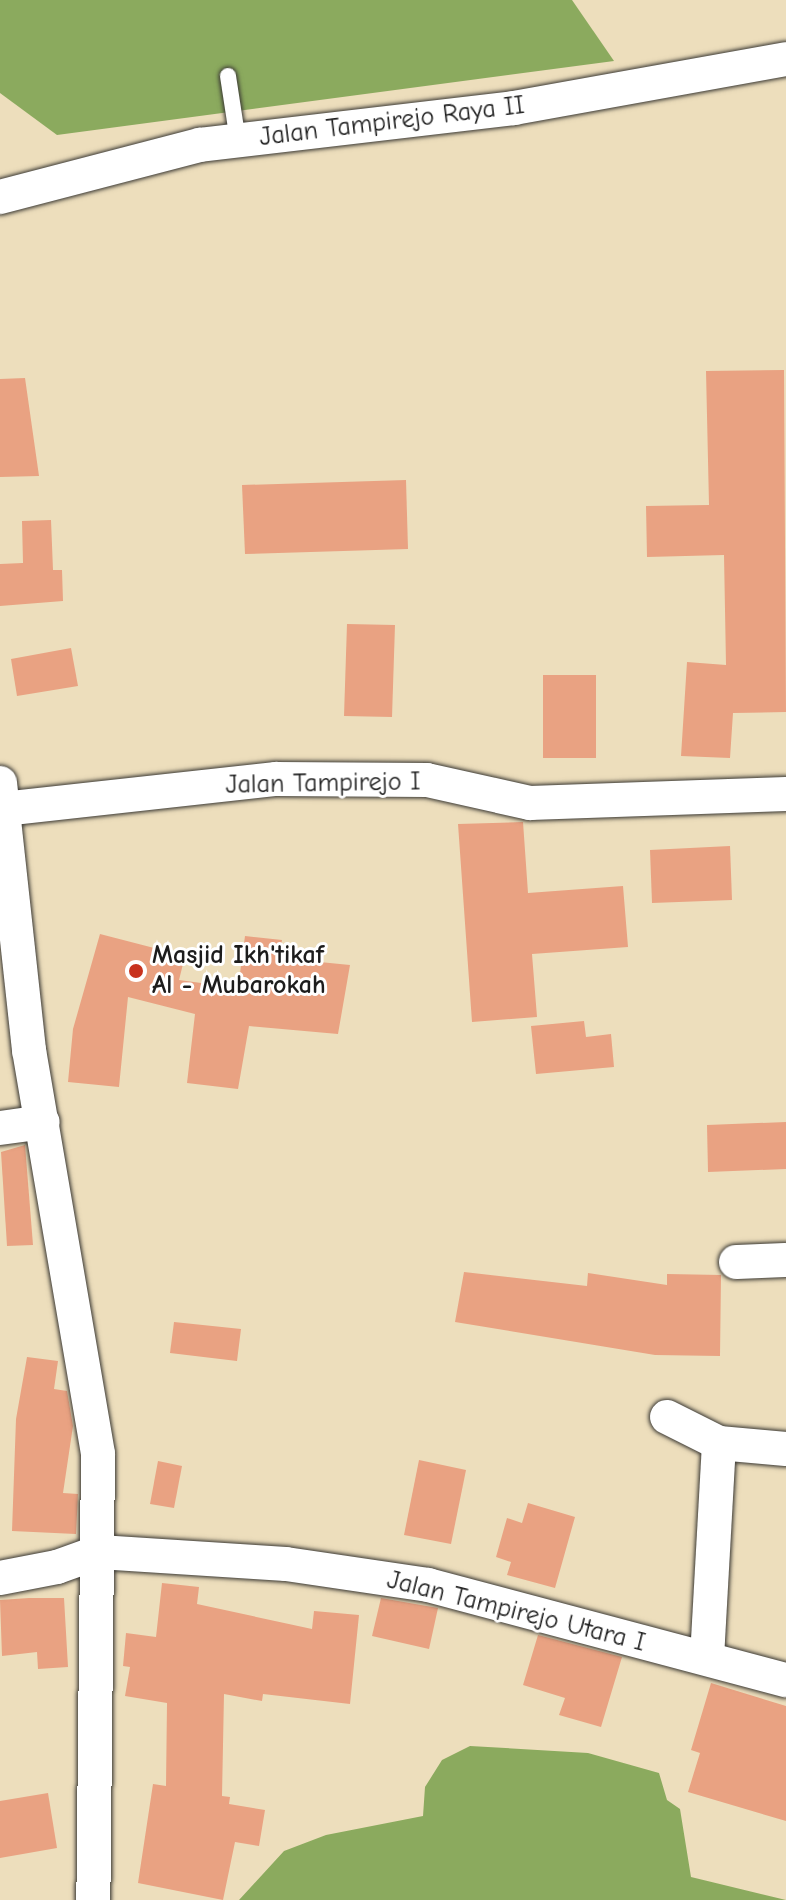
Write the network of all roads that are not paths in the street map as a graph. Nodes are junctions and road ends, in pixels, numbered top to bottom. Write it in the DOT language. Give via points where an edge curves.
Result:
graph roads {
  1 [pos="786,59"];
  2 [pos="228,76"];
  3 [pos="238,141"];
  4 [pos="0,197"];
  5 [pos="786,794"];
  6 [pos="2,796"];
  7 [pos="43,1122"];
  8 [pos="0,1128"];
  9 [pos="786,1260"];
  10 [pos="736,1262"];
  11 [pos="667,1417"];
  12 [pos="719,1443"];
  13 [pos="786,1449"];
  14 [pos="99,1552"];
  15 [pos="0,1578"];
  16 [pos="707,1658"];
  17 [pos="786,1680"];
  18 [pos="93,1900"];
  1 -- 3 [label="street, Jalan Tampirejo Raya II" via="514,108"];
  2 -- 3 [label="lane"];
  3 -- 4 [label="street, Jalan Tampirejo Raya II" via="200,145"];
  5 -- 6 [label="street, Jalan Tampirejo I" via="530,803 427,780 276,779"];
  6 -- 7 [label="street" via="29,1050"];
  7 -- 8 [label="street"];
  7 -- 14 [label="street" via="91,1390"];
  9 -- 10 [label="street"];
  11 -- 12 [label="street"];
  12 -- 13 [label="street"];
  12 -- 16 [label="street"];
  14 -- 15 [label="street"];
  14 -- 16 [label="street, Jalan Tampirejo Utara I" via="286,1564 428,1585"];
  14 -- 18 [label="street"];
  16 -- 17 [label="street, Jalan Tampirejo Utara I"];
}
